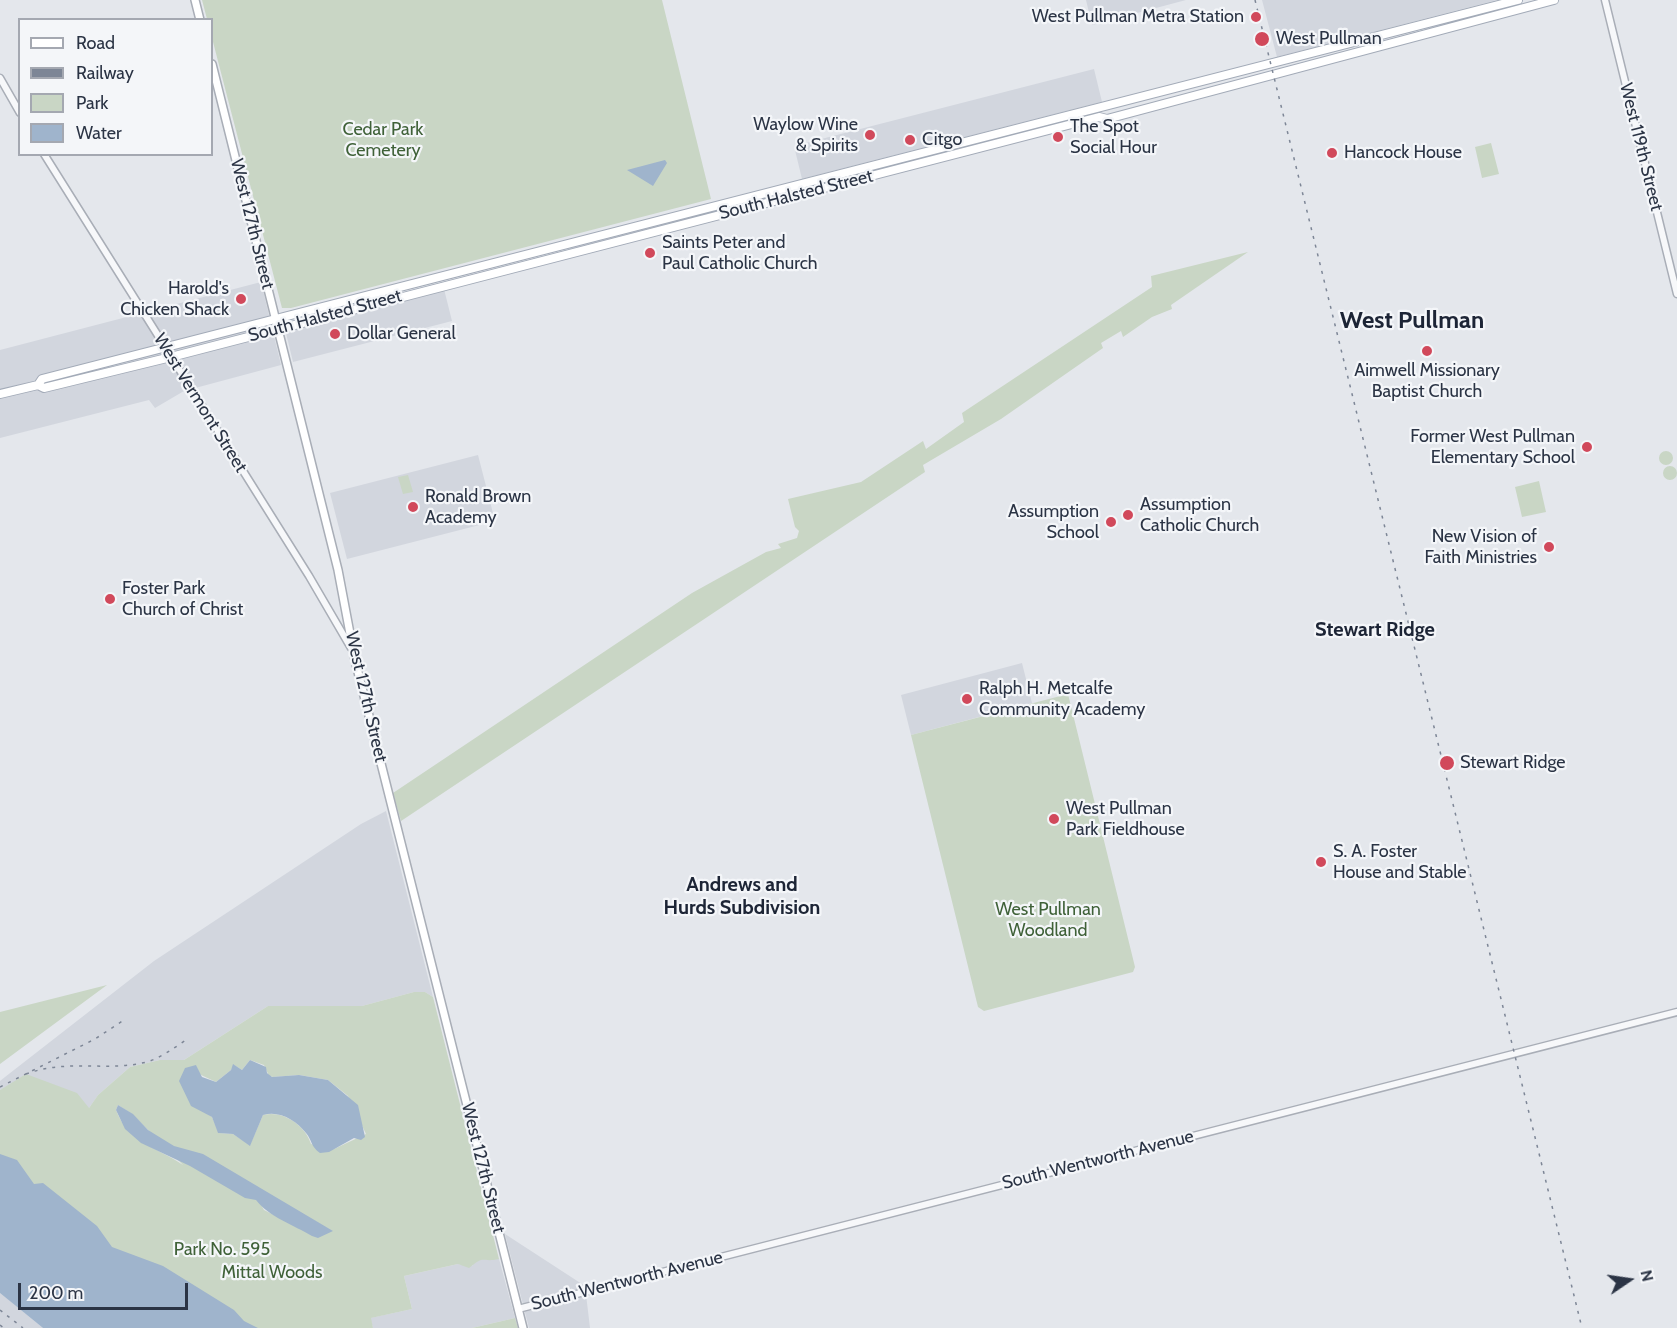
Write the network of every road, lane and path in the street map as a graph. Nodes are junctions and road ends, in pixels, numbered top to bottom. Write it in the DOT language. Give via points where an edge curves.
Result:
graph roads {
  1 [pos="195,0"];
  2 [pos="1518,0"];
  3 [pos="1554,0"];
  4 [pos="1605,0"];
  5 [pos="200,18"];
  6 [pos="213,68"];
  7 [pos="0,78"];
  8 [pos="18,110"];
  9 [pos="45,156"];
  10 [pos="1677,294"];
  11 [pos="276,320"];
  12 [pos="278,328"];
  13 [pos="165,348"];
  14 [pos="171,357"];
  15 [pos="38,385"];
  16 [pos="0,394"];
  17 [pos="353,653"];
  18 [pos="1677,1012"];
  19 [pos="518,1309"];
  20 [pos="523,1328"];
  1 -- 5 [label="main road"];
  2 -- 11 [label="main road, South Halsted Street"];
  3 -- 12 [label="main road, South Halsted Street" via="1107,119 1100,117"];
  4 -- 10 [label="street, West 119th Street"];
  6 -- 11 [label="main road, West 127th Street"];
  7 -- 8 [label="street"];
  9 -- 13 [label="street, West Vermont Street"];
  11 -- 12 [label="main road, West 127th Street"];
  11 -- 13 [label="main road, South Halsted Street"];
  12 -- 14 [label="main road, South Halsted Street"];
  12 -- 17 [label="main road, West 127th Street" via="338,570"];
  13 -- 14 [label="street, West Vermont Street"];
  13 -- 15 [label="main road, South Halsted Street" via="42,379"];
  14 -- 15 [label="main road, South Halsted Street" via="44,388"];
  14 -- 17 [label="street, West Vermont Street"];
  15 -- 16 [label="main road, South Halsted Street"];
  17 -- 19 [label="main road, West 127th Street"];
  18 -- 19 [label="street, South Wentworth Avenue"];
  19 -- 20 [label="main road, West 127th Street"];
}
